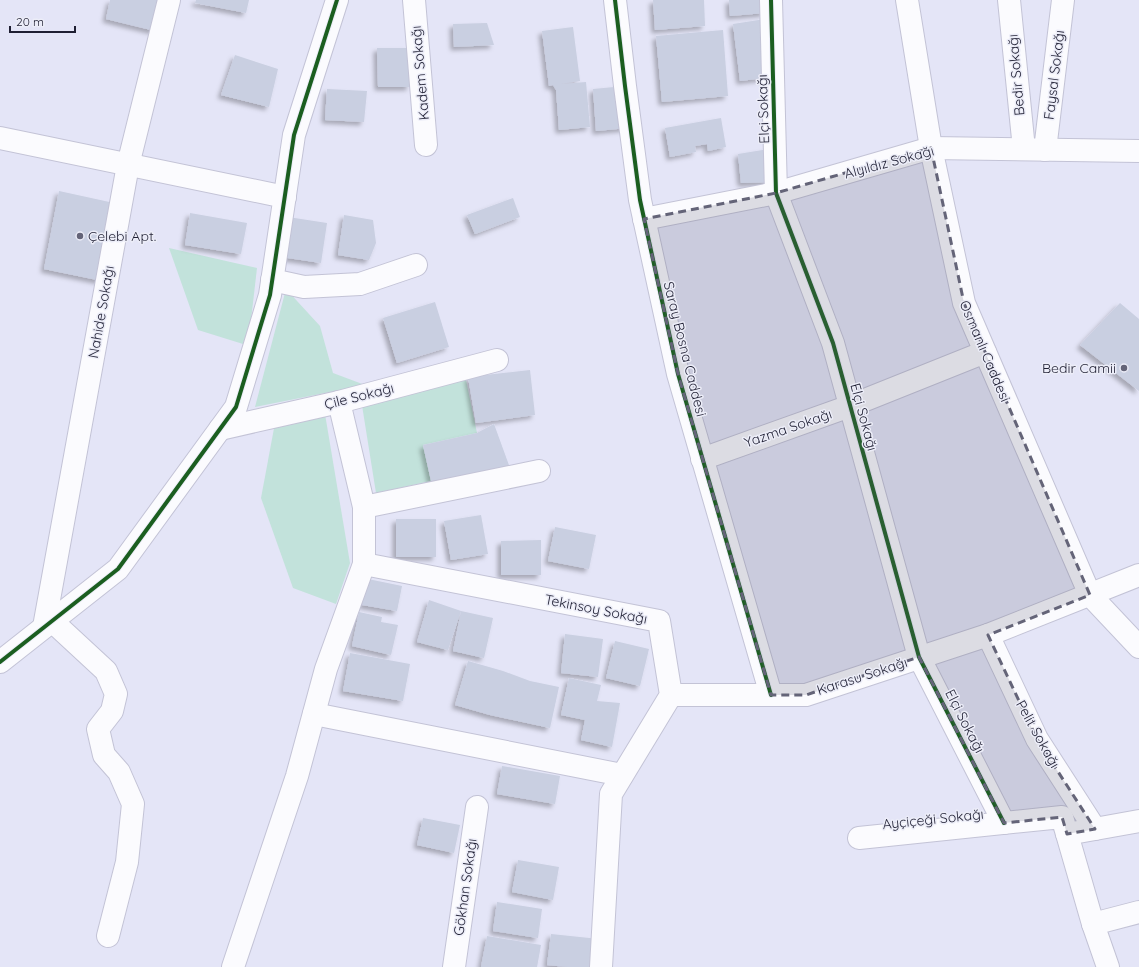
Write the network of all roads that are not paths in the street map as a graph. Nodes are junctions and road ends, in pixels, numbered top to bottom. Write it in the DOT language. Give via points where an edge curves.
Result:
graph roads {
  1 [pos="169,0"];
  2 [pos="338,0"];
  3 [pos="414,0"];
  4 [pos="616,0"];
  5 [pos="771,0"];
  6 [pos="908,0"];
  7 [pos="1009,0"];
  8 [pos="1063,0"];
  9 [pos="0,138"];
  10 [pos="426,145"];
  11 [pos="931,148"];
  12 [pos="1024,149"];
  13 [pos="1045,150"];
  14 [pos="1139,151"];
  15 [pos="128,165"];
  16 [pos="776,193"];
  17 [pos="285,197"];
  18 [pos="644,219"];
  19 [pos="416,265"];
  20 [pos="272,280"];
  21 [pos="985,352"];
  22 [pos="497,360"];
  23 [pos="339,402"];
  24 [pos="850,406"];
  25 [pos="220,429"];
  26 [pos="702,459"];
  27 [pos="539,472"];
  28 [pos="364,507"];
  29 [pos="364,564"];
  30 [pos="1139,575"];
  31 [pos="1090,595"];
  32 [pos="48,624"];
  33 [pos="988,636"];
  34 [pos="1139,647"];
  35 [pos="919,657"];
  36 [pos="0,662"];
  37 [pos="671,695"];
  38 [pos="771,695"];
  39 [pos="314,714"];
  40 [pos="622,776"];
  41 [pos="477,807"];
  42 [pos="1139,821"];
  43 [pos="1004,823"];
  44 [pos="1095,829"];
  45 [pos="1067,834"];
  46 [pos="859,838"];
  47 [pos="1139,912"];
  48 [pos="1093,924"];
  49 [pos="108,936"];
  50 [pos="233,967"];
  51 [pos="454,967"];
  52 [pos="601,967"];
  53 [pos="1108,967"];
  1 -- 15 [label="street, Nahide Sokağı"];
  2 -- 17 [label="street" via="294,135"];
  3 -- 10 [label="street, Kadem Sokağı"];
  4 -- 18 [label="street, Saray Bosna Caddesi"];
  5 -- 16 [label="street, Elçi Sokağı"];
  6 -- 11 [label="street, Osmanlı Caddesi"];
  7 -- 12 [label="street, Bedir Sokağı"];
  8 -- 13 [label="street, Faysal Sokağı"];
  9 -- 15 [label="street"];
  11 -- 12 [label="street, Alyıldız Sokağı"];
  11 -- 16 [label="street, Alyıldız Sokağı"];
  11 -- 21 [label="street, Osmanlı Caddesi" via="964,303"];
  12 -- 13 [label="street, Alyıldız Sokağı"];
  13 -- 14 [label="street, Alyıldız Sokağı"];
  15 -- 17 [label="street"];
  15 -- 32 [label="street, Nahide Sokağı"];
  16 -- 18 [label="street, Alyıldız Sokağı"];
  16 -- 24 [label="street, Elçi Sokağı" via="833,343"];
  17 -- 20 [label="street"];
  18 -- 26 [label="street, Saray Bosna Caddesi" via="678,374"];
  19 -- 20 [label="street" via="360,284 304,287"];
  20 -- 25 [label="street" via="270,295 236,406"];
  21 -- 24 [label="street, Yazma Sokağı"];
  21 -- 31 [label="street, Osmanlı Caddesi"];
  22 -- 23 [label="street, Çile Sokağı"];
  23 -- 25 [label="street, Çile Sokağı"];
  23 -- 28 [label="street"];
  24 -- 26 [label="street, Yazma Sokağı"];
  24 -- 35 [label="street, Elçi Sokağı"];
  25 -- 32 [label="street" via="118,569"];
  26 -- 38 [label="street, Saray Bosna Caddesi"];
  27 -- 28 [label="street"];
  28 -- 29 [label="street"];
  29 -- 37 [label="street, Tekinsoy Sokağı" via="659,621"];
  29 -- 39 [label="street" via="326,669"];
  30 -- 31 [label="street, Karasu Sokağı"];
  31 -- 33 [label="street, Karasu Sokağı"];
  31 -- 34 [label="street, Osmanlı Caddesi"];
  32 -- 36 [label="street"];
  32 -- 49 [label="street" via="106,671 116,694 112,711 98,729 104,755 119,772 133,804 127,862"];
  33 -- 35 [label="street, Karasu Sokağı"];
  33 -- 44 [label="street, Pelit Sokağı" via="1037,739"];
  35 -- 38 [label="street, Karasu Sokağı" via="806,695"];
  35 -- 43 [label="street, Elçi Sokağı"];
  37 -- 38 [label="street, Karasu Sokağı"];
  37 -- 40 [label="street"];
  39 -- 40 [label="street"];
  39 -- 50 [label="street" via="297,776"];
  40 -- 52 [label="street" via="611,794"];
  41 -- 51 [label="street, Gökhan Sokağı"];
  42 -- 44 [label="street"];
  43 -- 45 [label="street, Ayçiçeği Sokağı" via="1062,817"];
  43 -- 46 [label="street, Ayçiçeği Sokağı"];
  44 -- 45 [label="street"];
  45 -- 48 [label="street"];
  47 -- 48 [label="street"];
  48 -- 53 [label="street"];
}
